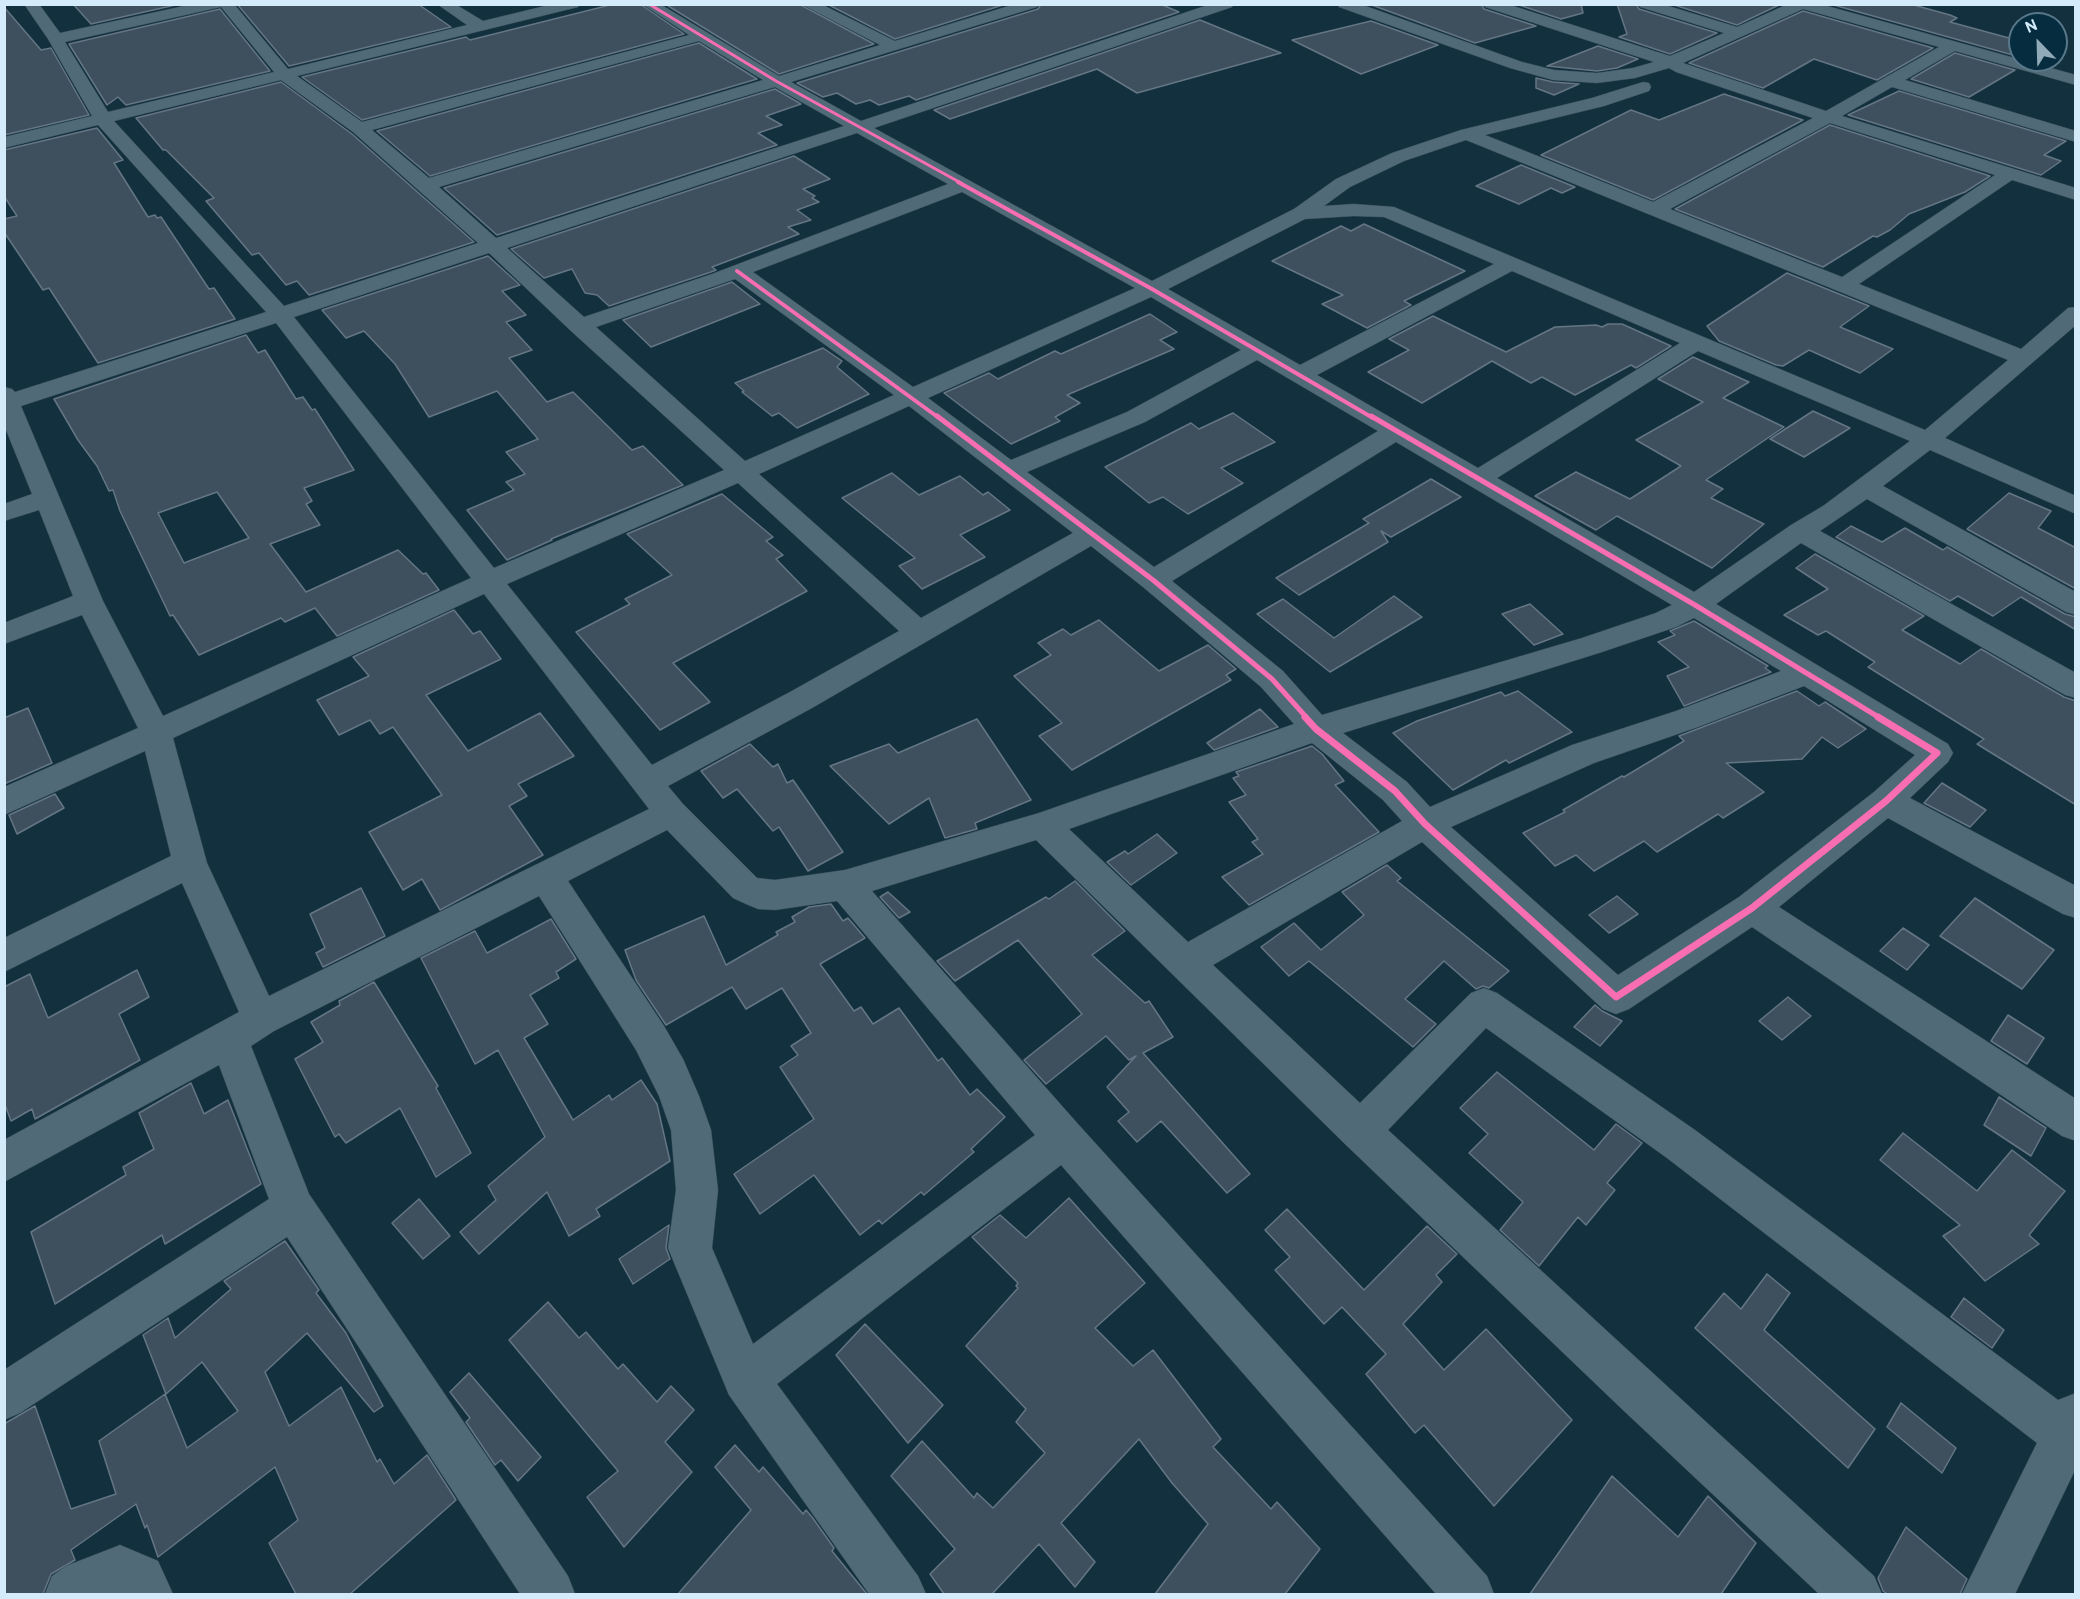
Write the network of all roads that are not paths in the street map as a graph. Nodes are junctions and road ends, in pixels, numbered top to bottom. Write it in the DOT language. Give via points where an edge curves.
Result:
graph roads {
  1 [pos="31,4"];
  2 [pos="216,4"];
  3 [pos="226,4"];
  4 [pos="444,4"];
  5 [pos="573,4"];
  6 [pos="649,4"];
  7 [pos="808,4"];
  8 [pos="1032,4"];
  9 [pos="1227,4"];
  10 [pos="1344,4"];
  11 [pos="1490,4"];
  12 [pos="1645,4"];
  13 [pos="1802,4"];
  14 [pos="975,9"];
  15 [pos="1167,11"];
  16 [pos="992,17"];
  17 [pos="1186,19"];
  18 [pos="481,27"];
  19 [pos="1738,32"];
  20 [pos="701,36"];
  21 [pos="56,39"];
  22 [pos="1954,45"];
  23 [pos="894,46"];
  24 [pos="1676,65"];
  25 [pos="285,75"];
  26 [pos="2076,80"];
  27 [pos="776,81"];
  28 [pos="1890,81"];
  29 [pos="1828,117"];
  30 [pos="104,121"];
  31 [pos="859,127"];
  32 [pos="359,128"];
  33 [pos="1467,134"];
  34 [pos="2076,136"];
  35 [pos="4,143"];
  36 [pos="2010,173"];
  37 [pos="426,184"];
  38 [pos="962,185"];
  39 [pos="2076,194"];
  40 [pos="1654,209"];
  41 [pos="1301,213"];
  42 [pos="491,246"];
  43 [pos="1510,264"];
  44 [pos="737,271"];
  45 [pos="1844,285"];
  46 [pos="1152,289"];
  47 [pos="2076,313"];
  48 [pos="280,314"];
  49 [pos="579,326"];
  50 [pos="1695,343"];
  51 [pos="1257,351"];
  52 [pos="2024,358"];
  53 [pos="1299,375"];
  54 [pos="910,396"];
  55 [pos="7,398"];
  56 [pos="1396,431"];
  57 [pos="1928,440"];
  58 [pos="1010,470"];
  59 [pos="742,472"];
  60 [pos="1478,479"];
  61 [pos="1865,487"];
  62 [pos="48,498"];
  63 [pos="2076,506"];
  64 [pos="4,513"];
  65 [pos="1800,531"];
  66 [pos="1092,534"];
  67 [pos="1153,580"];
  68 [pos="489,581"];
  69 [pos="89,601"];
  70 [pos="1695,605"];
  71 [pos="2076,605"];
  72 [pos="919,633"];
  73 [pos="4,634"];
  74 [pos="1805,674"];
  75 [pos="2076,687"];
  76 [pos="1316,729"];
  77 [pos="156,733"];
  78 [pos="647,782"];
  79 [pos="1886,801"];
  80 [pos="4,802"];
  81 [pos="671,813"];
  82 [pos="1425,824"];
  83 [pos="1042,825"];
  84 [pos="190,863"];
  85 [pos="546,878"];
  86 [pos="845,885"];
  87 [pos="2076,903"];
  88 [pos="1752,908"];
  89 [pos="4,956"];
  90 [pos="1185,962"];
  91 [pos="245,1030"];
  92 [pos="2076,1122"];
  93 [pos="1360,1131"];
  94 [pos="1064,1138"];
  95 [pos="4,1162"];
  96 [pos="293,1208"];
  97 [pos="745,1378"];
  98 [pos="4,1397"];
  99 [pos="2072,1431"];
  100 [pos="70,1594"];
  101 [pos="148,1594"];
  102 [pos="550,1594"];
  103 [pos="900,1594"];
  104 [pos="1469,1594"];
  105 [pos="1856,1594"];
  106 [pos="1988,1594"];
  1 -- 21 [label="street"];
  2 -- 21 [label="street"];
  3 -- 25 [label="street"];
  4 -- 18 [label="street"];
  5 -- 18 [label="street"];
  6 -- 20 [label="street"];
  7 -- 23 [label="street"];
  8 -- 16 [label="street"];
  9 -- 17 [label="street"];
  10 -- 24 [label="street" via="1553,75 1597,78"];
  11 -- 24 [label="street"];
  12 -- 19 [label="street"];
  13 -- 19 [label="street"];
  13 -- 22 [label="street"];
  14 -- 16 [label="street"];
  15 -- 17 [label="street"];
  16 -- 23 [label="street"];
  17 -- 31 [label="street"];
  18 -- 25 [label="street"];
  19 -- 24 [label="street"];
  20 -- 27 [label="street"];
  20 -- 32 [label="street"];
  21 -- 30 [label="street"];
  22 -- 26 [label="street"];
  22 -- 28 [label="street"];
  23 -- 27 [label="street"];
  24 -- 29 [label="street"];
  24 -- 33 [label="street" via="1632,92"];
  25 -- 30 [label="street"];
  25 -- 32 [label="street"];
  27 -- 31 [label="street"];
  27 -- 37 [label="street"];
  28 -- 29 [label="street"];
  28 -- 34 [label="street"];
  29 -- 36 [label="street"];
  29 -- 40 [label="street"];
  30 -- 35 [label="street"];
  30 -- 48 [label="street"];
  31 -- 38 [label="street"];
  31 -- 42 [label="street"];
  32 -- 37 [label="street"];
  33 -- 40 [label="street"];
  33 -- 41 [label="street" via="1398,157 1342,183"];
  36 -- 39 [label="street"];
  36 -- 45 [label="street"];
  37 -- 42 [label="street"];
  38 -- 44 [label="street"];
  38 -- 46 [label="street"];
  40 -- 45 [label="street"];
  41 -- 43 [label="street" via="1387,211"];
  41 -- 46 [label="street"];
  42 -- 48 [label="street"];
  42 -- 49 [label="street"];
  43 -- 50 [label="street"];
  43 -- 53 [label="street"];
  44 -- 49 [label="street"];
  44 -- 54 [label="street"];
  45 -- 52 [label="street"];
  46 -- 51 [label="street"];
  46 -- 54 [label="street"];
  47 -- 52 [label="street"];
  48 -- 55 [label="street"];
  48 -- 68 [label="street"];
  49 -- 59 [label="street"];
  50 -- 57 [label="street"];
  50 -- 60 [label="street"];
  51 -- 53 [label="street"];
  51 -- 58 [label="street" via="1136,417"];
  52 -- 57 [label="street"];
  53 -- 56 [label="street"];
  54 -- 58 [label="street"];
  54 -- 59 [label="street"];
  55 -- 62 [label="street"];
  56 -- 60 [label="street"];
  56 -- 67 [label="street"];
  57 -- 61 [label="street"];
  57 -- 63 [label="street"];
  58 -- 66 [label="street"];
  59 -- 68 [label="street"];
  59 -- 72 [label="street"];
  60 -- 70 [label="street"];
  61 -- 65 [label="street"];
  61 -- 71 [label="street"];
  62 -- 64 [label="street"];
  62 -- 69 [label="street"];
  65 -- 70 [label="street"];
  65 -- 75 [label="street"];
  66 -- 67 [label="street"];
  66 -- 72 [label="street"];
  67 -- 76 [label="street" via="1272,679"];
  68 -- 77 [label="street"];
  68 -- 78 [label="street"];
  69 -- 73 [label="street"];
  69 -- 77 [label="street"];
  70 -- 74 [label="street"];
  70 -- 76 [label="street" via="1666,620 1592,645"];
  72 -- 78 [label="street"];
  74 -- 79 [label="street" via="1937,753"];
  74 -- 82 [label="street" via="1583,754"];
  76 -- 82 [label="street" via="1395,791"];
  76 -- 83 [label="street"];
  77 -- 80 [label="street"];
  77 -- 84 [label="street"];
  78 -- 81 [label="street"];
  79 -- 87 [label="street"];
  79 -- 88 [label="street"];
  81 -- 85 [label="street"];
  81 -- 86 [label="street" via="745,888 758,894"];
  82 -- 88 [label="street" via="1616,997"];
  82 -- 90 [label="street"];
  83 -- 86 [label="street"];
  83 -- 90 [label="street"];
  84 -- 89 [label="street"];
  84 -- 91 [label="street"];
  85 -- 91 [label="street"];
  85 -- 97 [label="street" via="650,1038 679,1096 691,1130 697,1190 690,1248"];
  86 -- 94 [label="street"];
  88 -- 92 [label="street"];
  90 -- 93 [label="street"];
  91 -- 95 [label="street"];
  91 -- 96 [label="street"];
  93 -- 99 [label="street" via="1484,1005 1682,1144"];
  93 -- 105 [label="street"];
  94 -- 97 [label="street"];
  94 -- 104 [label="street"];
  96 -- 98 [label="street"];
  96 -- 102 [label="street"];
  97 -- 103 [label="street"];
  99 -- 106 [label="street"];
  100 -- 101 [label="street" via="120,1570 140,1579"];
}
